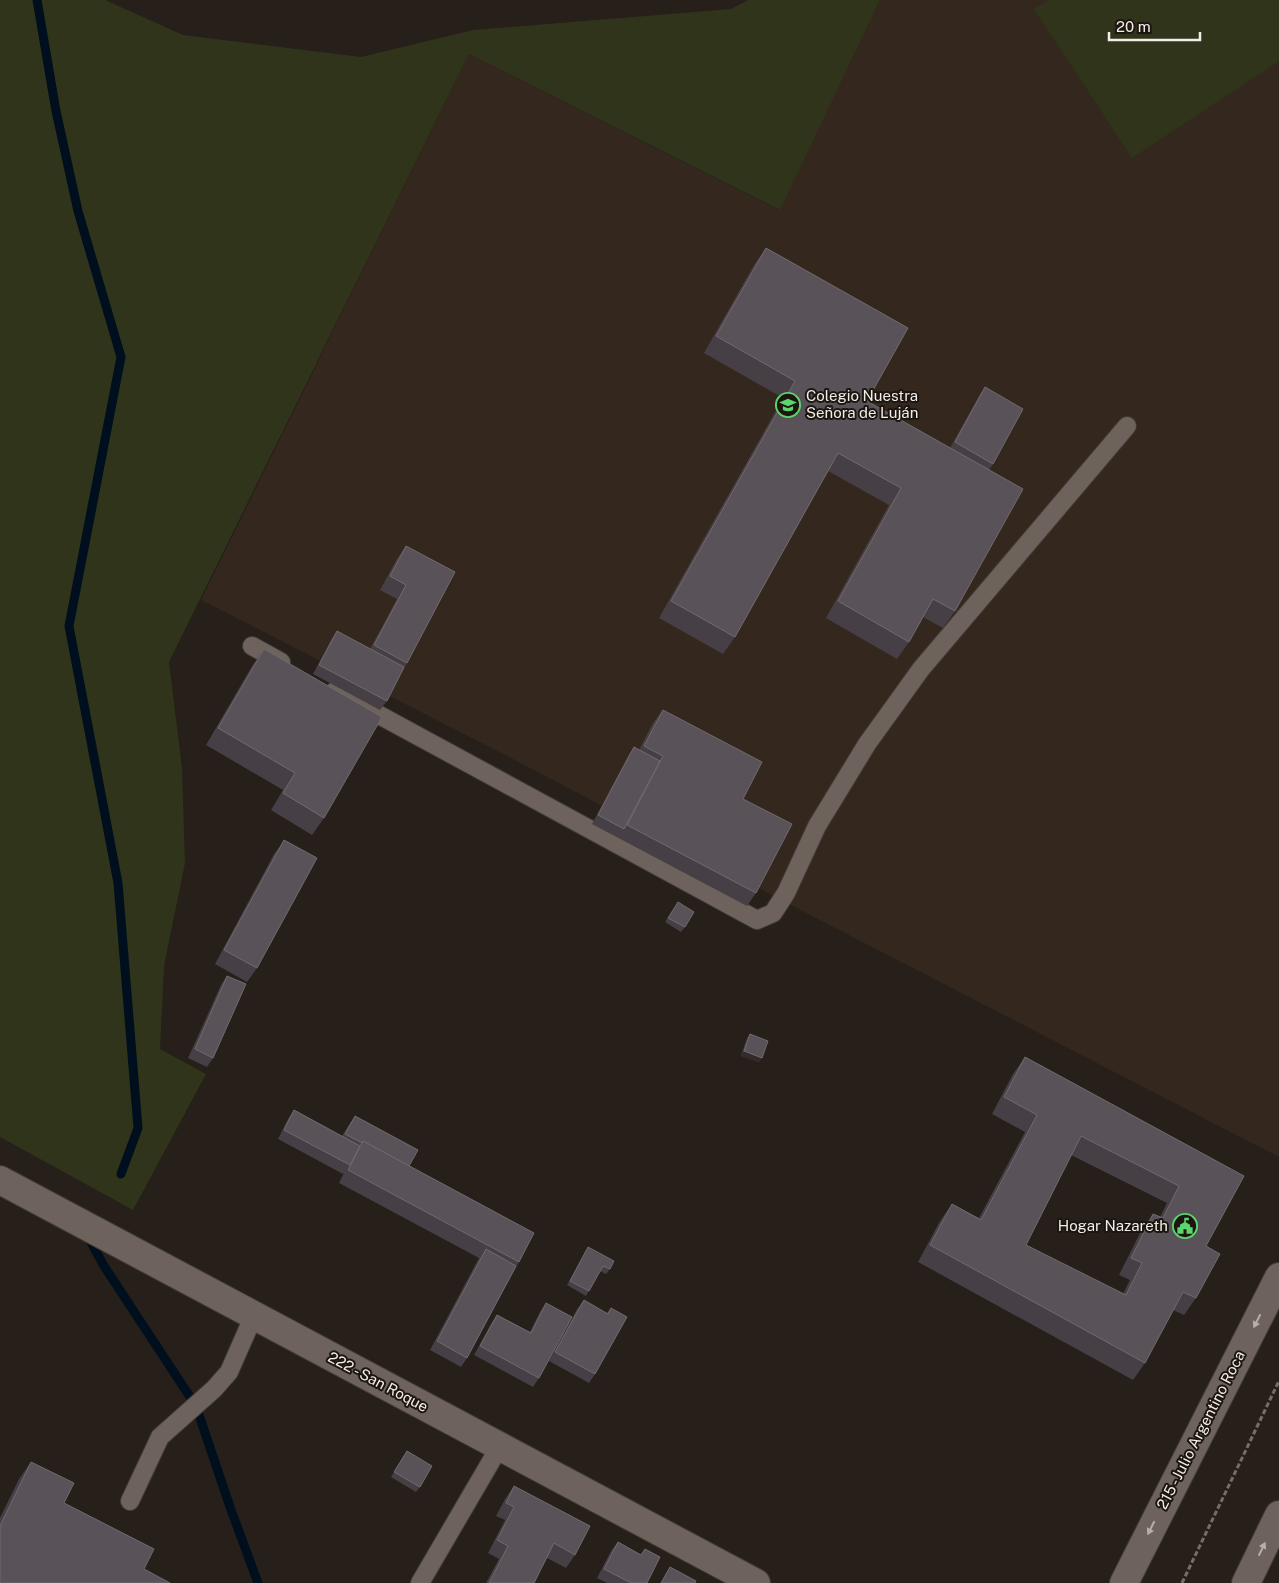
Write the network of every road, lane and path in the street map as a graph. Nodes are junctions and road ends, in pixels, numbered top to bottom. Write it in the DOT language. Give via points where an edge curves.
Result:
graph roads {
  1 [pos="1127,426"];
  2 [pos="252,646"];
  3 [pos="295,669"];
  4 [pos="322,684"];
  5 [pos="0,1180"];
  6 [pos="1279,1277"];
  7 [pos="254,1315"];
  8 [pos="1279,1381"];
  9 [pos="500,1446"];
  10 [pos="130,1501"];
  11 [pos="1279,1515"];
  12 [pos="420,1583"];
  13 [pos="756,1583"];
  14 [pos="1124,1583"];
  15 [pos="1182,1583"];
  16 [pos="1246,1583"];
  1 -- 4 [label="lane" via="921,669 868,744 817,826 786,893 773,913 757,920"];
  2 -- 3 [label="lane"];
  5 -- 7 [label="street, 222 - San Roque"];
  6 -- 14 [label="street, 215 - Julio Argentino Roca, one-way"];
  7 -- 9 [label="street, 222 - San Roque"];
  7 -- 10 [label="lane" via="229,1372 160,1437"];
  8 -- 15 [label="path"];
  9 -- 12 [label="lane"];
  9 -- 13 [label="street, 222 - San Roque"];
  16 -- 11 [label="street, one-way"];
}
